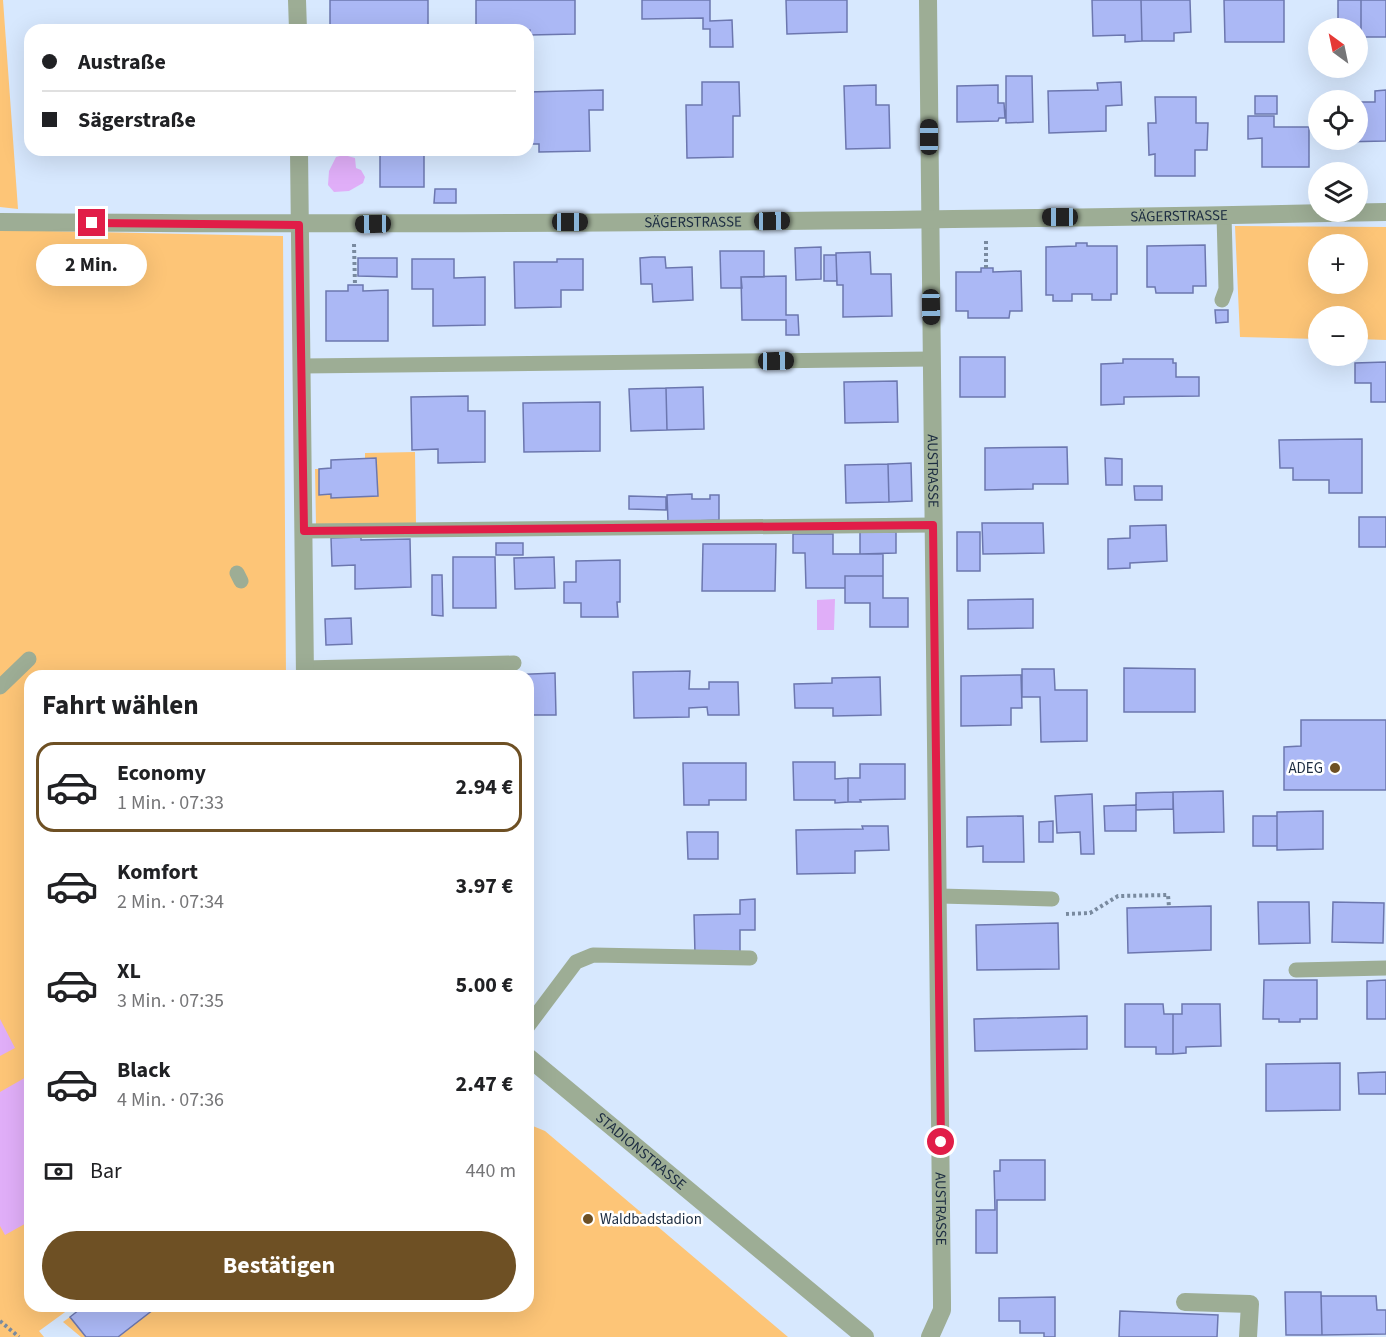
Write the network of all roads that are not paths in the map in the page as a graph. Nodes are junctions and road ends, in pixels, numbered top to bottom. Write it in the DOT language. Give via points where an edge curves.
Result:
graph roads {
  1 [pos="297,0"];
  2 [pos="928,0"];
  3 [pos="298,24"];
  4 [pos="299,156"];
  5 [pos="1386,212"];
  6 [pos="1224,215"];
  7 [pos="930,219"];
  8 [pos="0,222"];
  9 [pos="299,225"];
  10 [pos="1222,300"];
  11 [pos="931,359"];
  12 [pos="302,366"];
  13 [pos="933,525"];
  14 [pos="304,531"];
  15 [pos="29,659"];
  16 [pos="514,663"];
  17 [pos="305,670"];
  18 [pos="351,670"];
  19 [pos="0,687"];
  20 [pos="939,896"];
  21 [pos="1052,899"];
  22 [pos="750,958"];
  23 [pos="1386,968"];
  24 [pos="1296,970"];
  25 [pos="534,1018"];
  26 [pos="534,1062"];
  27 [pos="1185,1302"];
  28 [pos="865,1337"];
  29 [pos="930,1337"];
  30 [pos="1248,1337"];
  1 -- 3 [label="street"];
  2 -- 7 [label="street, AUSTRASSE"];
  4 -- 9 [label="street"];
  5 -- 6 [label="street, SÄGERSTRASSE"];
  6 -- 7 [label="street, SÄGERSTRASSE"];
  6 -- 10 [label="lane" via="1226,289"];
  7 -- 9 [label="street, SÄGERSTRASSE"];
  7 -- 11 [label="street, AUSTRASSE"];
  8 -- 9 [label="street, SÄGERSTRASSE"];
  9 -- 12 [label="street"];
  11 -- 12 [label="lane"];
  11 -- 13 [label="street, AUSTRASSE"];
  12 -- 14 [label="street"];
  13 -- 14 [label="lane"];
  13 -- 20 [label="street, AUSTRASSE"];
  14 -- 17 [label="street"];
  15 -- 19 [label="lane"];
  16 -- 18 [label="lane"];
  20 -- 21 [label="lane"];
  20 -- 29 [label="street, AUSTRASSE" via="942,1310"];
  22 -- 25 [label="lane" via="593,955 576,962"];
  23 -- 24 [label="lane"];
  26 -- 28 [label="street, STADIONSTRASSE"];
  27 -- 30 [label="street" via="1250,1304"];
}
